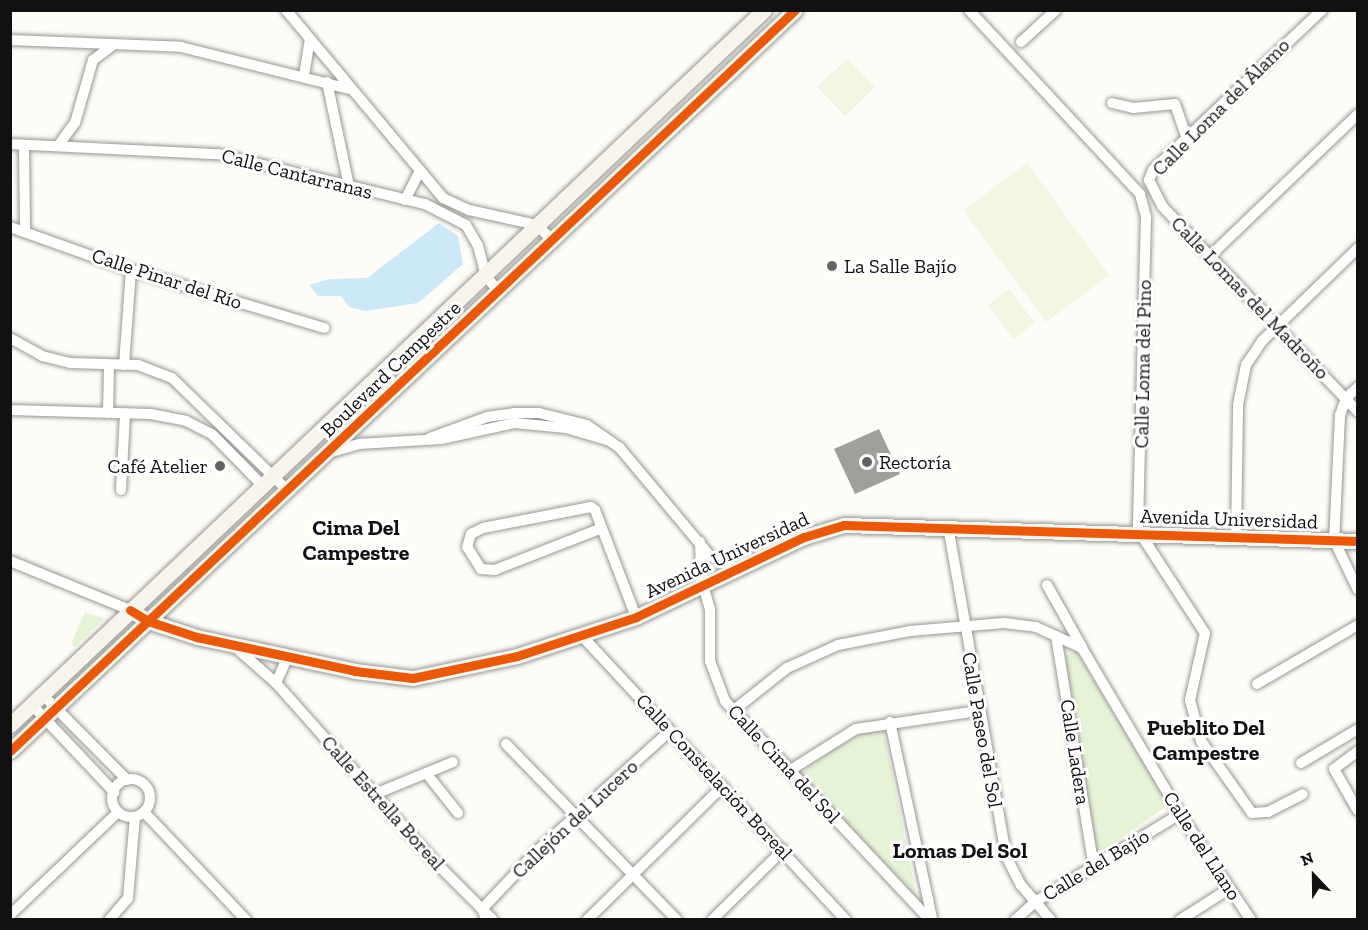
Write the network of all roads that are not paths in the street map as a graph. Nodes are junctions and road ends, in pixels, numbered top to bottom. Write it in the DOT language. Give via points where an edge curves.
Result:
graph roads {
  1 [pos="286,10"];
  2 [pos="764,10"];
  3 [pos="795,10"];
  4 [pos="969,10"];
  5 [pos="1056,10"];
  6 [pos="1322,10"];
  7 [pos="10,40"];
  8 [pos="310,40"];
  9 [pos="1021,42"];
  10 [pos="116,44"];
  11 [pos="304,76"];
  12 [pos="327,82"];
  13 [pos="350,89"];
  14 [pos="1112,104"];
  15 [pos="1358,114"];
  16 [pos="75,123"];
  17 [pos="1187,139"];
  18 [pos="10,144"];
  19 [pos="24,145"];
  20 [pos="58,146"];
  21 [pos="90,147"];
  22 [pos="418,174"];
  23 [pos="1149,180"];
  24 [pos="349,186"];
  25 [pos="405,200"];
  26 [pos="537,225"];
  27 [pos="10,227"];
  28 [pos="25,230"];
  29 [pos="551,239"];
  30 [pos="1358,248"];
  31 [pos="1210,256"];
  32 [pos="131,270"];
  33 [pos="486,276"];
  34 [pos="498,291"];
  35 [pos="1277,326"];
  36 [pos="324,328"];
  37 [pos="10,338"];
  38 [pos="109,364"];
  39 [pos="124,364"];
  40 [pos="1358,387"];
  41 [pos="1346,398"];
  42 [pos="197,401"];
  43 [pos="10,410"];
  44 [pos="1358,412"];
  45 [pos="108,413"];
  46 [pos="125,413"];
  47 [pos="186,420"];
  48 [pos="316,436"];
  49 [pos="343,439"];
  50 [pos="359,444"];
  51 [pos="328,453"];
  52 [pos="268,481"];
  53 [pos="121,490"];
  54 [pos="287,490"];
  55 [pos="948,526"];
  56 [pos="602,528"];
  57 [pos="1140,535"];
  58 [pos="1236,537"];
  59 [pos="1334,540"];
  60 [pos="1358,541"];
  61 [pos="700,542"];
  62 [pos="10,561"];
  63 [pos="737,569"];
  64 [pos="1047,585"];
  65 [pos="704,587"];
  66 [pos="1358,590"];
  67 [pos="130,610"];
  68 [pos="636,617"];
  69 [pos="148,621"];
  70 [pos="1358,625"];
  71 [pos="964,626"];
  72 [pos="582,636"];
  73 [pos="1056,636"];
  74 [pos="232,644"];
  75 [pos="1082,648"];
  76 [pos="288,656"];
  77 [pos="276,683"];
  78 [pos="1257,684"];
  79 [pos="37,699"];
  80 [pos="734,710"];
  81 [pos="978,711"];
  82 [pos="51,714"];
  83 [pos="890,722"];
  84 [pos="10,724"];
  85 [pos="1358,729"];
  86 [pos="670,731"];
  87 [pos="506,744"];
  88 [pos="1358,751"];
  89 [pos="10,752"];
  90 [pos="453,762"];
  91 [pos="1302,763"];
  92 [pos="789,771"];
  93 [pos="427,774"];
  94 [pos="127,780"];
  95 [pos="722,787"];
  96 [pos="114,792"];
  97 [pos="375,794"];
  98 [pos="1303,794"];
  99 [pos="1358,811"];
  100 [pos="118,812"];
  101 [pos="458,813"];
  102 [pos="140,814"];
  103 [pos="1180,814"];
  104 [pos="578,817"];
  105 [pos="783,850"];
  106 [pos="1094,867"];
  107 [pos="633,874"];
  108 [pos="1230,888"];
  109 [pos="1035,902"];
  110 [pos="484,914"];
  111 [pos="10,915"];
  112 [pos="109,920"];
  113 [pos="246,920"];
  114 [pos="493,920"];
  115 [pos="587,920"];
  116 [pos="677,920"];
  117 [pos="712,920"];
  118 [pos="846,920"];
  119 [pos="931,920"];
  120 [pos="1015,920"];
  121 [pos="1051,920"];
  122 [pos="1180,920"];
  123 [pos="1251,920"];
  1 -- 8 [label="street"];
  2 -- 26 [label="street, Boulevard Campestre"];
  3 -- 29 [label="street, Boulevard Campestre"];
  4 -- 57 [label="street, Calle Loma del Pino" via="1128,176 1140,194 1146,217"];
  5 -- 9 [label="street"];
  6 -- 17 [label="street, Calle Loma del Álamo"];
  7 -- 10 [label="street"];
  8 -- 11 [label="street"];
  8 -- 13 [label="street"];
  10 -- 11 [label="street" via="181,47"];
  10 -- 16 [label="street" via="93,60"];
  11 -- 12 [label="street"];
  12 -- 13 [label="street"];
  12 -- 24 [label="street"];
  13 -- 22 [label="street"];
  14 -- 17 [label="street" via="1134,108 1174,104"];
  15 -- 31 [label="street"];
  16 -- 20 [label="street"];
  16 -- 21 [label="street"];
  17 -- 23 [label="street, Calle Loma del Álamo" via="1153,170"];
  18 -- 19 [label="street, Calle Cantarranas"];
  19 -- 20 [label="street, Calle Cantarranas"];
  19 -- 28 [label="street"];
  20 -- 21 [label="street, Calle Cantarranas"];
  21 -- 24 [label="street, Calle Cantarranas" via="244,158"];
  22 -- 25 [label="street"];
  22 -- 26 [label="street" via="457,206"];
  23 -- 31 [label="street, Calle Lomas del Madroño" via="1162,206"];
  24 -- 25 [label="street, Calle Cantarranas"];
  25 -- 33 [label="street, Calle Cantarranas" via="446,212 466,225 478,246"];
  26 -- 29 [label="street"];
  26 -- 33 [label="street, Boulevard Campestre"];
  27 -- 28 [label="street, Calle Pinar del Río"];
  28 -- 32 [label="street, Calle Pinar del Río"];
  29 -- 34 [label="street, Boulevard Campestre"];
  30 -- 35 [label="street"];
  31 -- 35 [label="street, Calle Lomas del Madroño"];
  32 -- 36 [label="street, Calle Pinar del Río"];
  32 -- 39 [label="street"];
  33 -- 34 [label="street, Calle Cantarranas"];
  33 -- 48 [label="street, Boulevard Campestre"];
  34 -- 49 [label="street, Boulevard Campestre"];
  35 -- 41 [label="street, Calle Lomas del Madroño"];
  35 -- 58 [label="street" via="1252,354 1241,379"];
  37 -- 38 [label="street" via="52,358"];
  38 -- 39 [label="street"];
  38 -- 45 [label="street"];
  39 -- 42 [label="street" via="160,372"];
  40 -- 41 [label="street"];
  41 -- 44 [label="street, Calle Lomas del Madroño"];
  41 -- 59 [label="street" via="1340,415"];
  42 -- 47 [label="street"];
  42 -- 52 [label="street"];
  43 -- 45 [label="street"];
  45 -- 46 [label="street"];
  46 -- 47 [label="street"];
  46 -- 53 [label="street"];
  47 -- 52 [label="street" via="213,435"];
  48 -- 49 [label="street"];
  48 -- 52 [label="street, Boulevard Campestre"];
  49 -- 50 [label="street"];
  49 -- 51 [label="street, Boulevard Campestre"];
  50 -- 51 [label="street"];
  50 -- 61 [label="street" via="430,438 488,417 539,413 587,425 611,441"];
  51 -- 54 [label="street, Boulevard Campestre"];
  52 -- 54 [label="street"];
  52 -- 67 [label="street, Boulevard Campestre"];
  54 -- 69 [label="street, Boulevard Campestre"];
  55 -- 57 [label="street, Avenida Universidad"];
  55 -- 63 [label="street, Avenida Universidad" via="844,525"];
  55 -- 71 [label="street, Calle Paseo del Sol"];
  56 -- 56 [label="street" via="589,506 483,528 471,534 467,547 472,561 487,571 495,570"];
  56 -- 68 [label="street"];
  57 -- 58 [label="street, Avenida Universidad"];
  57 -- 98 [label="street" via="1205,633 1190,700 1194,727 1245,807 1258,815"];
  58 -- 59 [label="street, Avenida Universidad"];
  59 -- 60 [label="street, Avenida Universidad"];
  59 -- 66 [label="street"];
  61 -- 63 [label="street" via="716,560"];
  61 -- 65 [label="street, Calle Cima del Sol"];
  62 -- 67 [label="street, Avenida Universidad"];
  63 -- 65 [label="street, Avenida Universidad"];
  64 -- 75 [label="street, Calle del Llano"];
  65 -- 68 [label="street, Avenida Universidad"];
  65 -- 80 [label="street, Calle Cima del Sol" via="710,609 710,661 719,690"];
  67 -- 69 [label="street, Avenida Universidad"];
  67 -- 79 [label="street, Boulevard Campestre"];
  68 -- 72 [label="street, Avenida Universidad"];
  69 -- 74 [label="street, Avenida Universidad"];
  69 -- 82 [label="street, Boulevard Campestre"];
  70 -- 78 [label="street"];
  71 -- 73 [label="street" via="1022,624"];
  71 -- 80 [label="street" via="838,645 787,668"];
  71 -- 81 [label="street, Calle Paseo del Sol"];
  72 -- 76 [label="street, Avenida Universidad" via="505,659 413,678"];
  72 -- 86 [label="street, Calle Constelación Boreal"];
  73 -- 75 [label="street"];
  73 -- 106 [label="street, Calle Ladera"];
  74 -- 76 [label="street, Avenida Universidad"];
  74 -- 77 [label="street, Calle Estrella Boreal"];
  75 -- 103 [label="street, Calle del Llano"];
  76 -- 77 [label="street"];
  77 -- 97 [label="street, Calle Estrella Boreal"];
  79 -- 82 [label="street"];
  79 -- 84 [label="street, Boulevard Campestre"];
  80 -- 92 [label="street, Calle Cima del Sol"];
  81 -- 83 [label="street"];
  81 -- 109 [label="street, Calle Paseo del Sol" via="1006,856"];
  82 -- 89 [label="street, Boulevard Campestre"];
  82 -- 94 [label="street"];
  82 -- 96 [label="street"];
  83 -- 92 [label="street" via="837,739"];
  83 -- 119 [label="street"];
  85 -- 91 [label="street"];
  86 -- 95 [label="street, Calle Constelación Boreal"];
  86 -- 104 [label="street, Callejón del Lucero"];
  87 -- 104 [label="street"];
  88 -- 99 [label="street" via="1334,769"];
  90 -- 93 [label="street"];
  92 -- 119 [label="street, Calle Cima del Sol"];
  93 -- 97 [label="street"];
  93 -- 101 [label="street"];
  94 -- 96 [label="street"];
  94 -- 102 [label="street" via="146,786 150,799"];
  95 -- 105 [label="street, Calle Constelación Boreal"];
  95 -- 107 [label="street"];
  96 -- 100 [label="street"];
  97 -- 110 [label="street, Calle Estrella Boreal"];
  100 -- 102 [label="street"];
  100 -- 111 [label="street"];
  102 -- 112 [label="street" via="128,898"];
  102 -- 113 [label="street"];
  103 -- 106 [label="street, Calle del Bajío"];
  103 -- 108 [label="street, Calle del Llano"];
  104 -- 107 [label="street"];
  104 -- 110 [label="street, Callejón del Lucero"];
  105 -- 117 [label="street"];
  105 -- 118 [label="street, Calle Constelación Boreal"];
  106 -- 109 [label="street, Calle del Bajío"];
  107 -- 115 [label="street"];
  107 -- 116 [label="street"];
  108 -- 122 [label="street"];
  108 -- 123 [label="street, Calle del Llano"];
  109 -- 120 [label="street, Calle del Bajío"];
  109 -- 121 [label="street, Calle Paseo del Sol"];
  110 -- 114 [label="street, Calle Estrella Boreal"];
}
